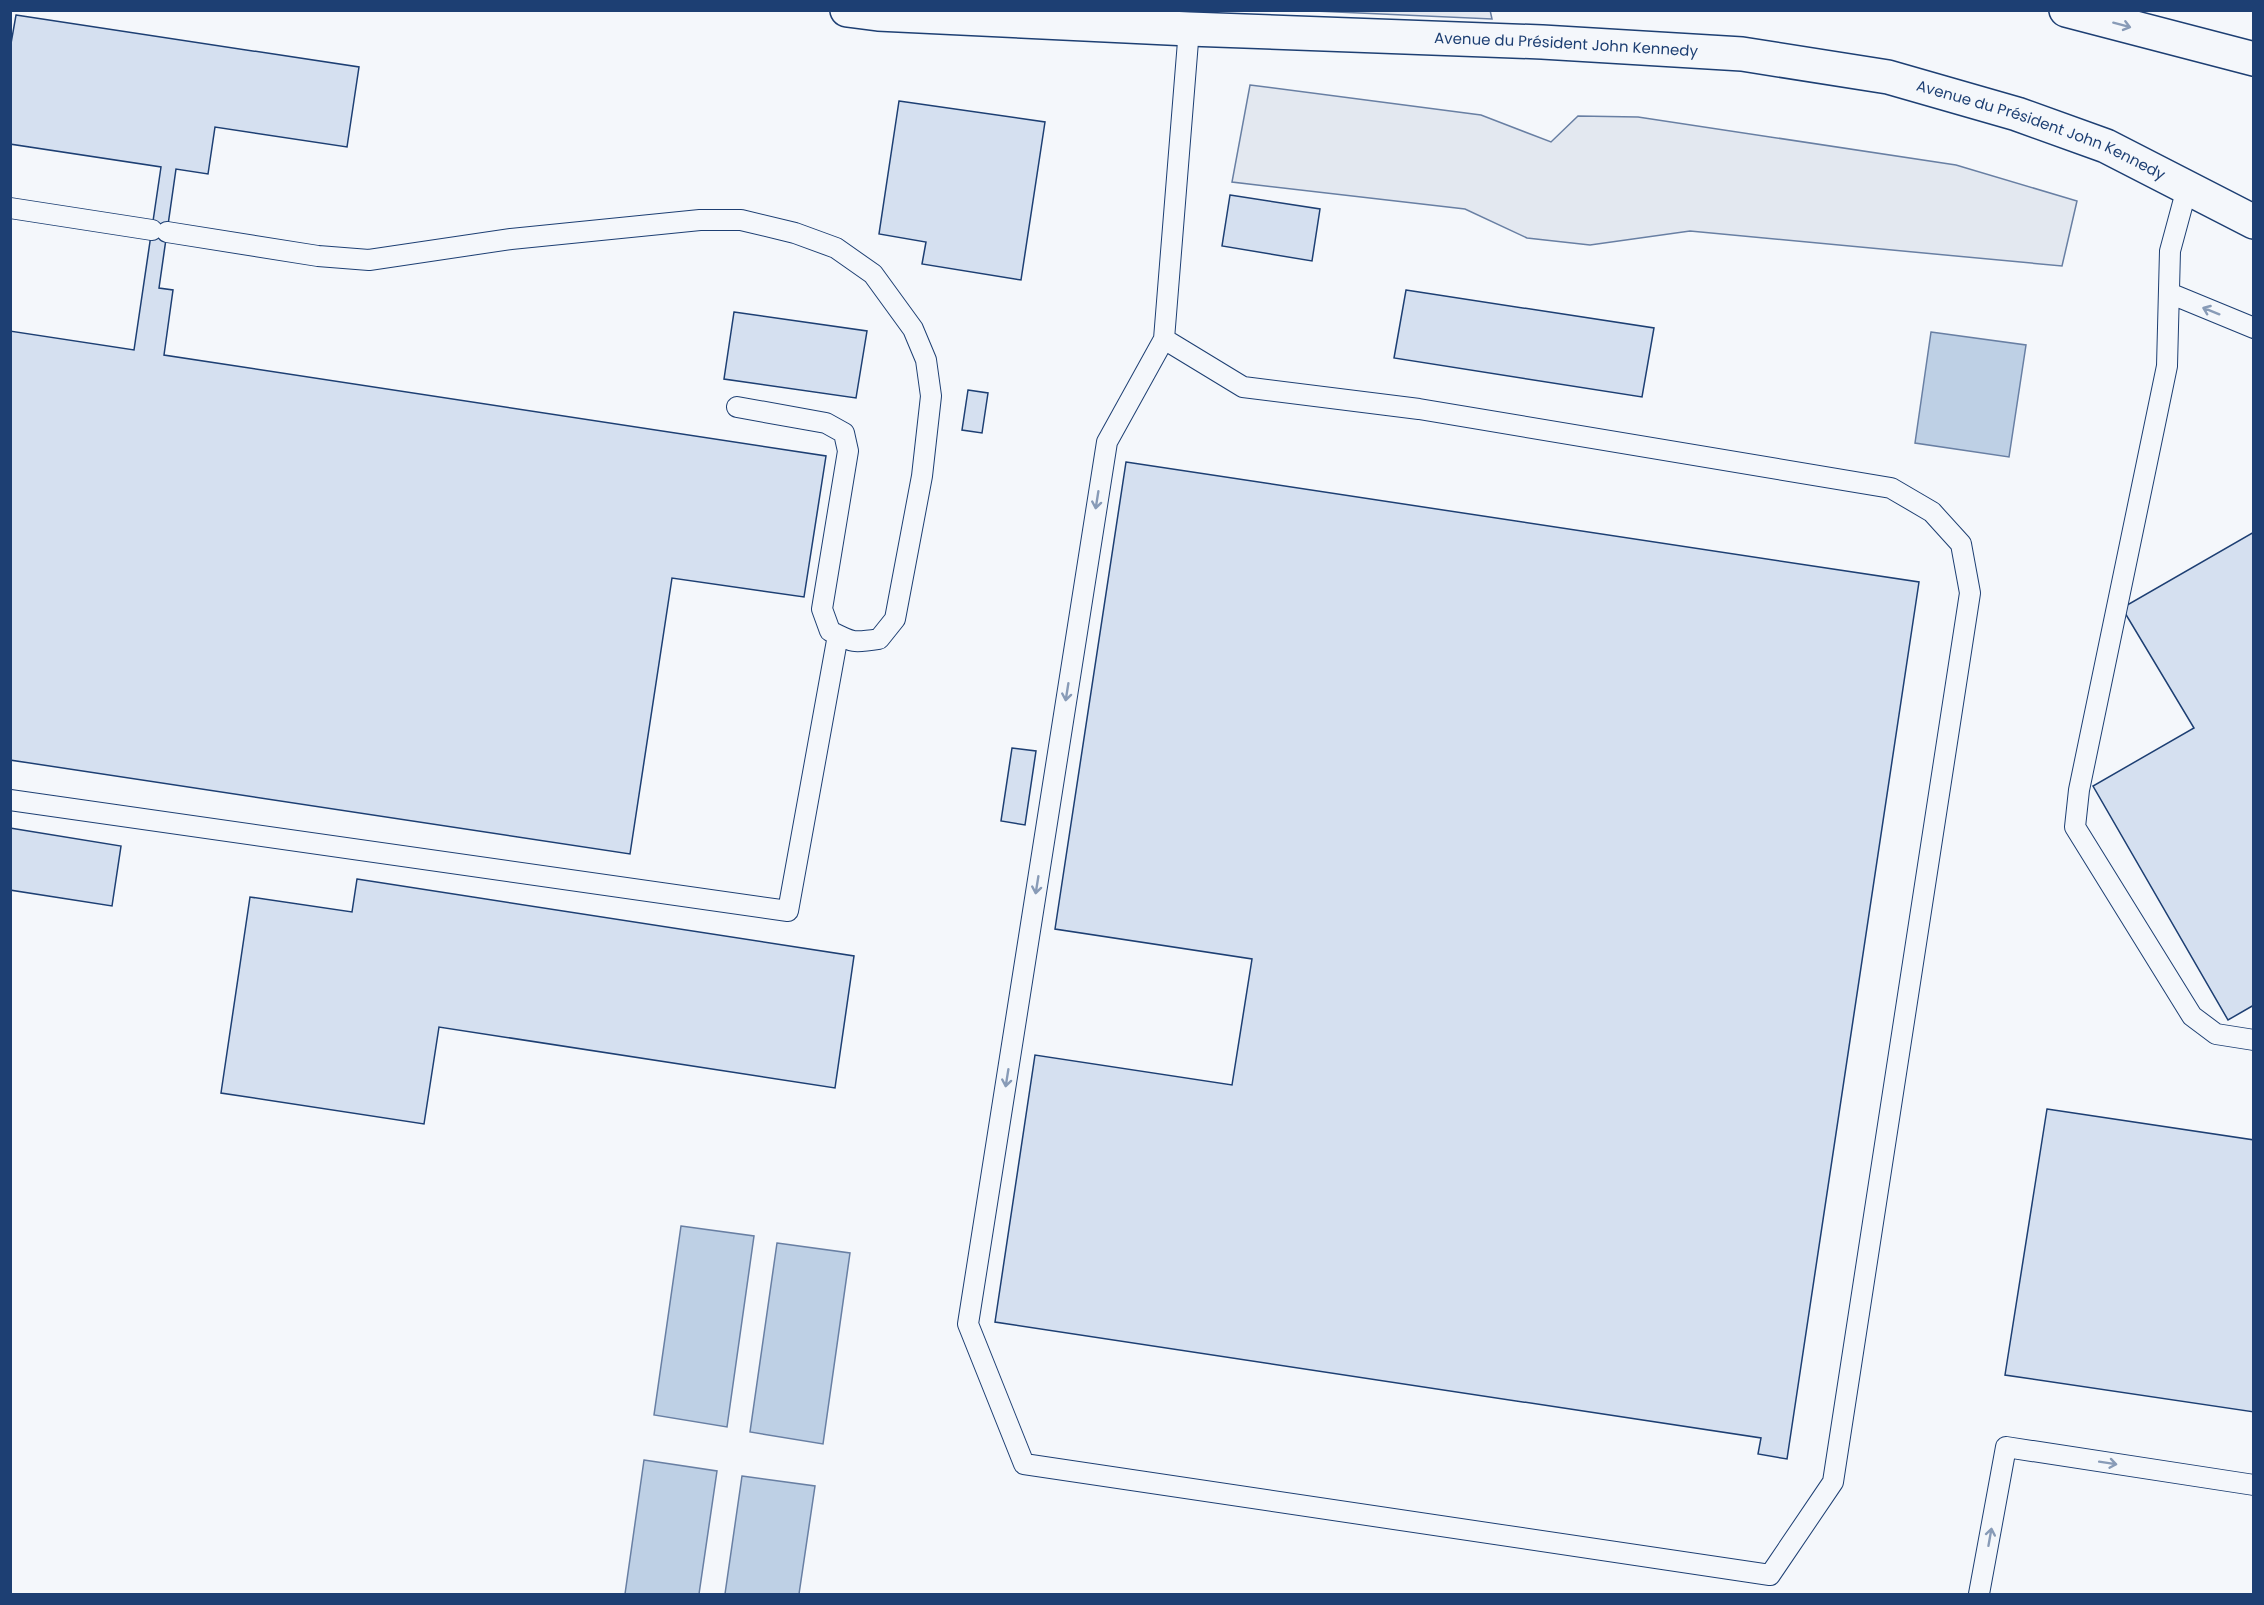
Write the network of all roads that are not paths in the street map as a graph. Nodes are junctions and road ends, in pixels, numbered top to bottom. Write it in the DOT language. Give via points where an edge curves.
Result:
graph roads {
  1 [pos="847,10"];
  2 [pos="2066,10"];
  3 [pos="1189,30"];
  4 [pos="2253,59"];
  5 [pos="2187,188"];
  6 [pos="10,208"];
  7 [pos="2253,222"];
  8 [pos="2169,293"];
  9 [pos="2253,328"];
  10 [pos="1164,339"];
  11 [pos="738,407"];
  12 [pos="838,635"];
  13 [pos="10,800"];
  14 [pos="2253,1040"];
  15 [pos="2253,1485"];
  16 [pos="1979,1594"];
  1 -- 3 [label="street, Avenue du Président John Kennedy"];
  2 -- 4 [label="street, one-way"];
  3 -- 5 [label="street, Avenue du Président John Kennedy" via="1542,42 1742,54 1888,77 2017,114 2106,146"];
  3 -- 10 [label="lane"];
  5 -- 7 [label="street, Avenue du Président John Kennedy"];
  5 -- 8 [label="lane" via="2170,251"];
  6 -- 12 [label="lane" via="318,256 369,260 511,239 700,220 741,220 836,248 873,274 913,328 926,360 931,396 922,476 895,619 879,639 854,643"];
  9 -- 8 [label="lane, one-way"];
  8 -- 14 [label="lane" via="2167,366 2079,790 2075,827 2192,1016 2216,1034"];
  10 -- 10 [label="lane, one-way" via="1107,442 968,1323 1024,1464 1770,1575 1833,1482 1970,593 1961,544 1932,512 1891,488 1419,409 1243,387"];
  11 -- 12 [label="lane" via="826,423 844,433 849,451 822,609 830,631"];
  12 -- 13 [label="lane" via="788,911"];
  16 -- 15 [label="lane, one-way" via="2006,1447"];
}
